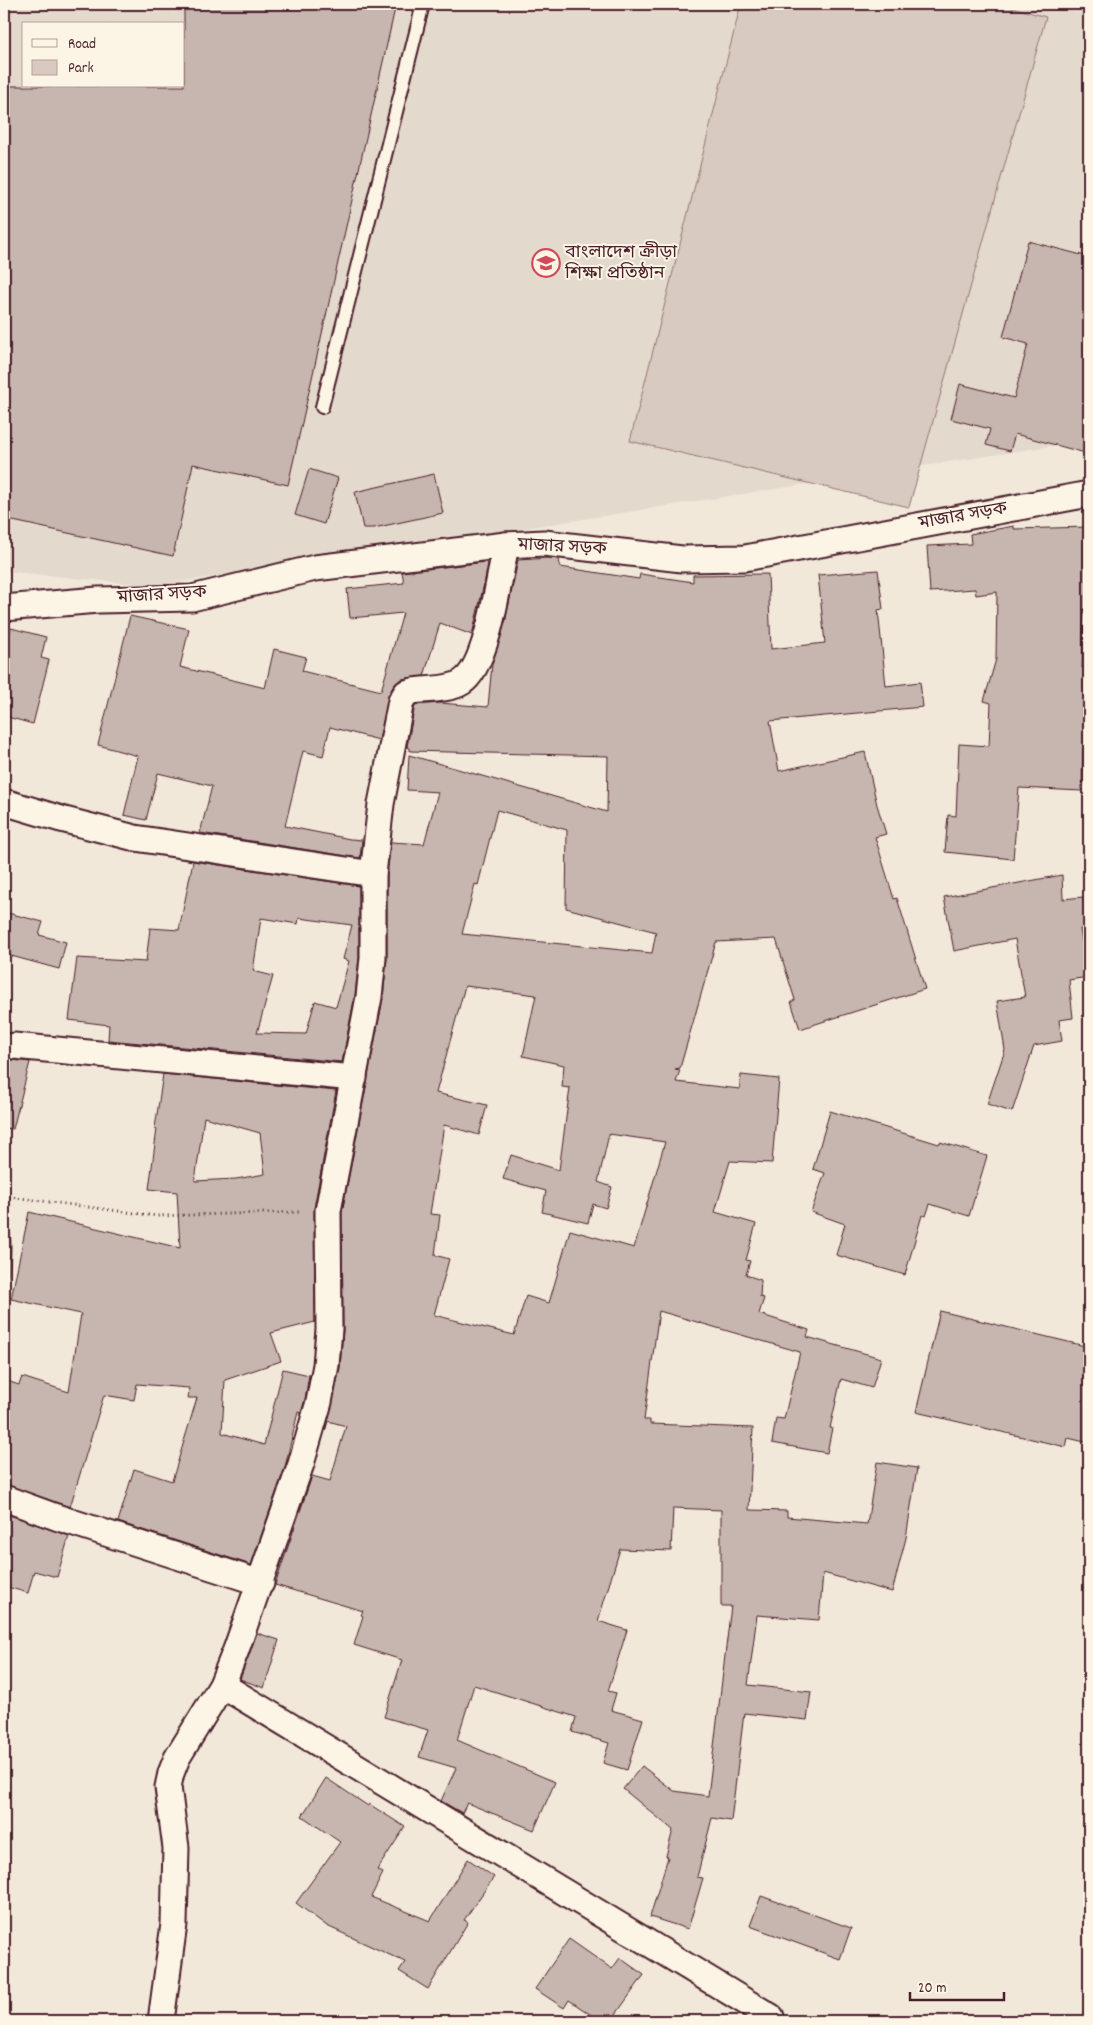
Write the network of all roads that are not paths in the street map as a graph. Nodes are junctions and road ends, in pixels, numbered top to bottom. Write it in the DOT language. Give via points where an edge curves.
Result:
graph roads {
  1 [pos="423,4"];
  2 [pos="322,407"];
  3 [pos="1089,494"];
  4 [pos="506,545"];
  5 [pos="4,608"];
  6 [pos="4,802"];
  7 [pos="374,874"];
  8 [pos="14,1046"];
  9 [pos="354,1078"];
  10 [pos="4,1498"];
  11 [pos="261,1583"];
  12 [pos="222,1684"];
  13 [pos="771,2017"];
  14 [pos="161,2021"];
  1 -- 2 [label="lane"];
  3 -- 4 [label="street, মাজার সড়ক" via="745,558 682,559 544,543"];
  4 -- 5 [label="street, মাজার সড়ক" via="315,568 192,598 98,600"];
  4 -- 7 [label="street" via="487,637 480,660 472,672 456,685 406,693 401,701 381,804"];
  6 -- 7 [label="street" via="135,838"];
  7 -- 9 [label="street" via="373,958"];
  8 -- 9 [label="street"];
  9 -- 11 [label="street" via="328,1211 330,1269 326,1365 301,1464"];
  10 -- 11 [label="street"];
  11 -- 12 [label="street"];
  12 -- 13 [label="street"];
  12 -- 14 [label="street" via="177,1758 168,1787 176,1848 174,1924"];
}
